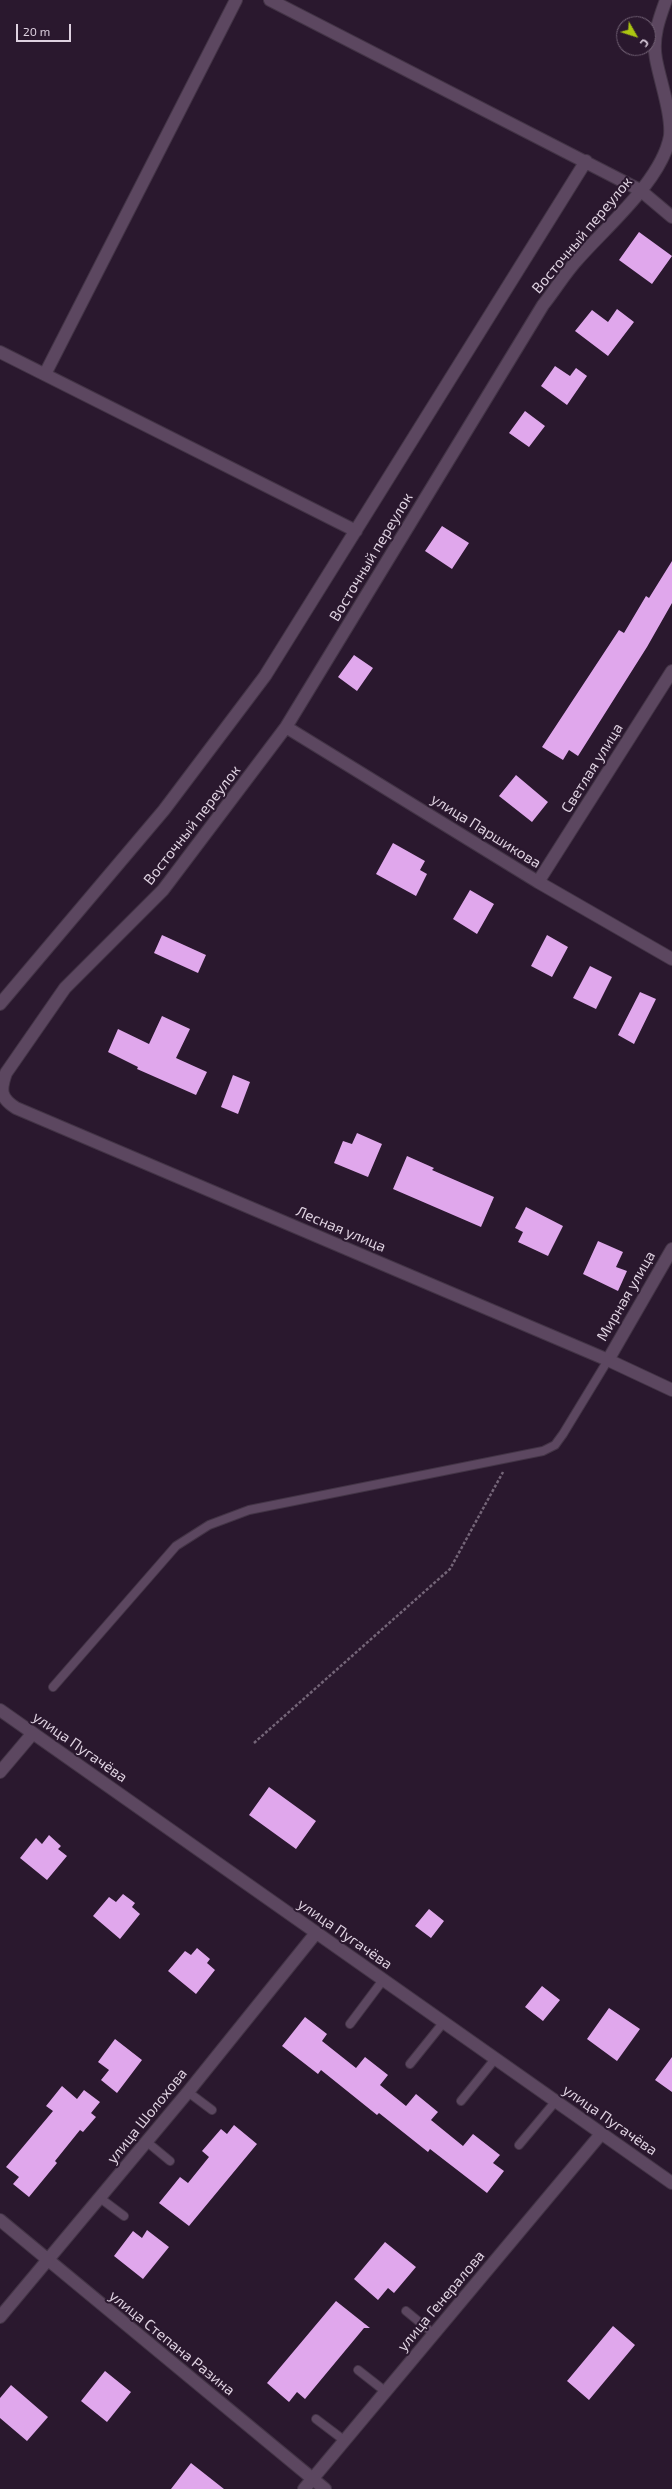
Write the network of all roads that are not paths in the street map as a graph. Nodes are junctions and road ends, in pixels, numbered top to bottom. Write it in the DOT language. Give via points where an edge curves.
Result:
graph roads {
  1 [pos="236,0"];
  2 [pos="270,0"];
  3 [pos="666,0"];
  4 [pos="586,161"];
  5 [pos="640,190"];
  6 [pos="672,217"];
  7 [pos="0,352"];
  8 [pos="45,374"];
  9 [pos="356,531"];
  10 [pos="672,671"];
  11 [pos="286,727"];
  12 [pos="538,882"];
  13 [pos="672,959"];
  14 [pos="0,1004"];
  15 [pos="0,1094"];
  16 [pos="672,1248"];
  17 [pos="608,1360"];
  18 [pos="672,1390"];
  19 [pos="53,1687"];
  20 [pos="0,1710"];
  21 [pos="33,1733"];
  22 [pos="0,1772"];
  23 [pos="316,1933"];
  24 [pos="383,1980"];
  25 [pos="442,2023"];
  26 [pos="350,2024"];
  27 [pos="494,2059"];
  28 [pos="410,2064"];
  29 [pos="188,2092"];
  30 [pos="461,2101"];
  31 [pos="555,2102"];
  32 [pos="212,2110"];
  33 [pos="601,2134"];
  34 [pos="146,2142"];
  35 [pos="519,2145"];
  36 [pos="170,2160"];
  37 [pos="672,2183"];
  38 [pos="100,2198"];
  39 [pos="124,2216"];
  40 [pos="0,2220"];
  41 [pos="48,2262"];
  42 [pos="406,2311"];
  43 [pos="0,2317"];
  44 [pos="434,2334"];
  45 [pos="358,2370"];
  46 [pos="386,2392"];
  47 [pos="316,2418"];
  48 [pos="345,2441"];
  49 [pos="313,2479"];
  50 [pos="304,2489"];
  51 [pos="325,2489"];
  1 -- 8 [label="street"];
  2 -- 4 [label="street"];
  3 -- 5 [label="street, Восточный переулок" via="657,26 656,58 666,97 670,135 661,161"];
  4 -- 5 [label="street"];
  4 -- 9 [label="street, Восточный переулок"];
  5 -- 6 [label="street"];
  5 -- 11 [label="street, Восточный переулок" via="576,261 543,305"];
  7 -- 8 [label="street"];
  8 -- 9 [label="street"];
  9 -- 14 [label="street, Восточный переулок" via="265,676 164,810"];
  10 -- 12 [label="street, Светлая улица"];
  11 -- 12 [label="street, улица Паршикова"];
  11 -- 15 [label="street, Восточный переулок" via="164,890 65,988 6,1073"];
  12 -- 13 [label="street, улица Паршикова"];
  15 -- 17 [label="street, Лесная улица" via="6,1102 16,1108"];
  16 -- 17 [label="street, Мирная улица"];
  17 -- 18 [label="street, Лесная улица"];
  17 -- 19 [label="lane" via="563,1434 554,1445 543,1451 249,1510 209,1525 176,1546"];
  20 -- 21 [label="street, улица Пугачёва"];
  21 -- 22 [label="street"];
  21 -- 23 [label="street, улица Пугачёва"];
  23 -- 24 [label="street, улица Пугачёва"];
  23 -- 29 [label="street, улица Шолохова"];
  24 -- 25 [label="street, улица Пугачёва"];
  24 -- 26 [label="lane"];
  25 -- 27 [label="street, улица Пугачёва"];
  25 -- 28 [label="lane"];
  27 -- 30 [label="lane"];
  27 -- 31 [label="street, улица Пугачёва"];
  29 -- 32 [label="lane"];
  29 -- 34 [label="street, улица Шолохова"];
  31 -- 33 [label="street, улица Пугачёва"];
  31 -- 35 [label="lane"];
  33 -- 37 [label="street, улица Пугачёва"];
  33 -- 44 [label="street, улица Генералова"];
  34 -- 36 [label="lane"];
  34 -- 38 [label="street, улица Шолохова"];
  38 -- 39 [label="lane"];
  38 -- 41 [label="street, улица Шолохова"];
  40 -- 41 [label="street, улица Степана Разина"];
  41 -- 43 [label="street, улица Шолохова"];
  41 -- 49 [label="street, улица Степана Разина"];
  42 -- 44 [label="lane"];
  44 -- 46 [label="street, улица Генералова"];
  45 -- 46 [label="lane"];
  46 -- 48 [label="street, улица Генералова"];
  47 -- 48 [label="lane"];
  48 -- 49 [label="street, улица Генералова"];
  49 -- 50 [label="street, улица Генералова"];
  49 -- 51 [label="street, улица Степана Разина"];
}
